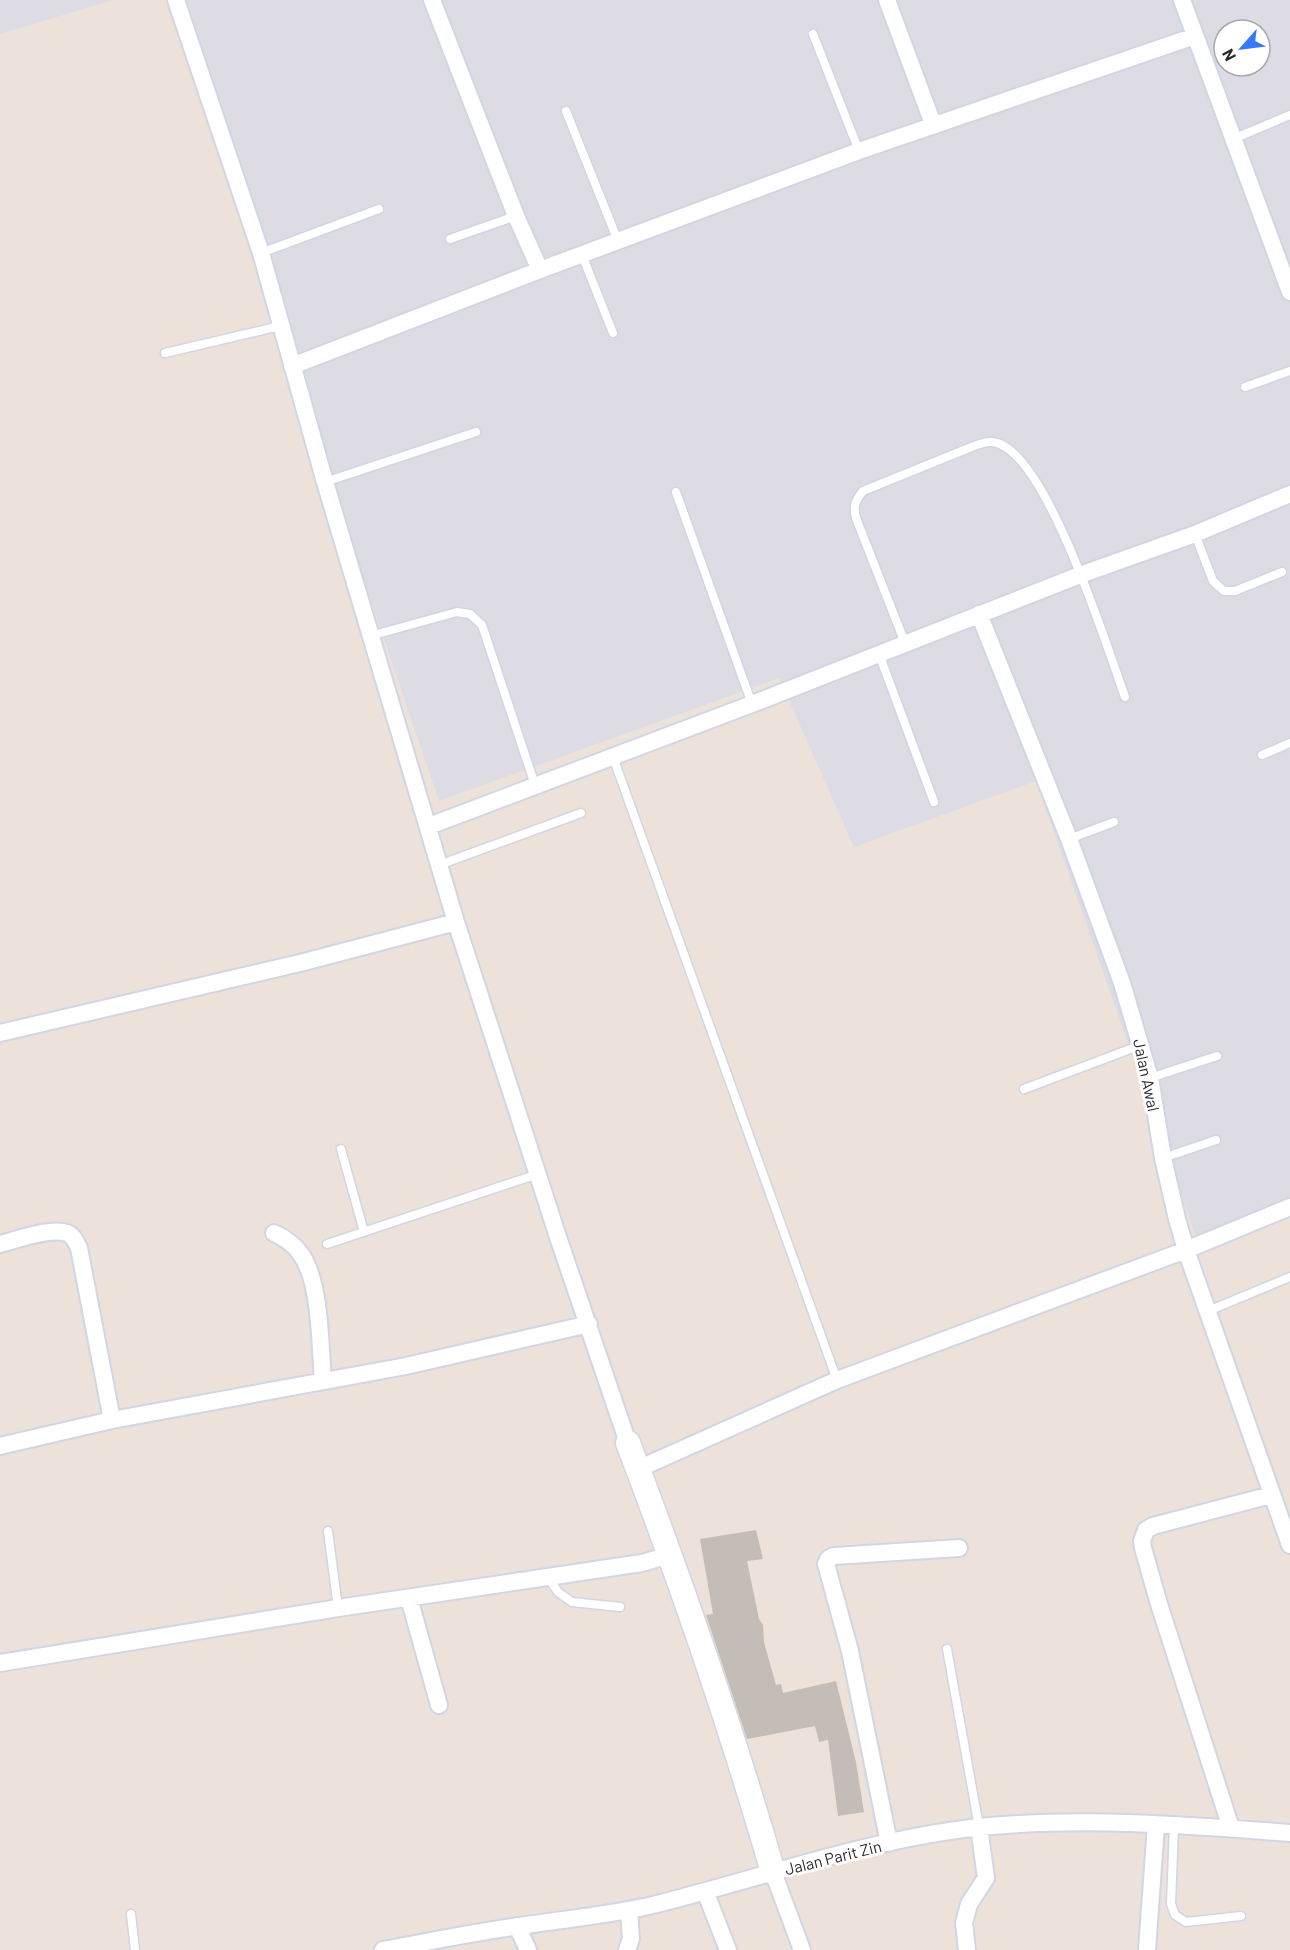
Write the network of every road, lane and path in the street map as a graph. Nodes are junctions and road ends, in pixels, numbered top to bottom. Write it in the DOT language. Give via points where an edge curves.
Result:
graph roads {
  1 [pos="176,0"];
  2 [pos="432,0"];
  3 [pos="887,0"];
  4 [pos="1182,0"];
  5 [pos="813,34"];
  6 [pos="1195,36"];
  7 [pos="566,111"];
  8 [pos="1290,115"];
  9 [pos="933,124"];
  10 [pos="1233,139"];
  11 [pos="859,151"];
  12 [pos="379,209"];
  13 [pos="516,216"];
  14 [pos="450,240"];
  15 [pos="618,242"];
  16 [pos="261,253"];
  17 [pos="582,255"];
  18 [pos="540,270"];
  19 [pos="1290,291"];
  20 [pos="280,326"];
  21 [pos="613,333"];
  22 [pos="165,353"];
  23 [pos="292,366"];
  24 [pos="1290,371"];
  25 [pos="1245,387"];
  26 [pos="476,432"];
  27 [pos="325,482"];
  28 [pos="676,492"];
  29 [pos="1290,494"];
  30 [pos="1195,534"];
  31 [pos="1282,572"];
  32 [pos="1080,575"];
  33 [pos="979,614"];
  34 [pos="370,636"];
  35 [pos="905,643"];
  36 [pos="879,654"];
  37 [pos="1125,697"];
  38 [pos="752,704"];
  39 [pos="1290,743"];
  40 [pos="1262,755"];
  41 [pos="613,757"];
  42 [pos="535,785"];
  43 [pos="934,802"];
  44 [pos="581,813"];
  45 [pos="1113,822"];
  46 [pos="429,826"];
  47 [pos="1069,839"];
  48 [pos="439,865"];
  49 [pos="456,922"];
  50 [pos="0,1033"];
  51 [pos="1141,1045"];
  52 [pos="1217,1056"];
  53 [pos="1150,1078"];
  54 [pos="1024,1089"];
  55 [pos="1216,1140"];
  56 [pos="341,1149"];
  57 [pos="1163,1158"];
  58 [pos="538,1174"];
  59 [pos="1290,1207"];
  60 [pos="364,1232"];
  61 [pos="274,1233"];
  62 [pos="0,1244"];
  63 [pos="327,1244"];
  64 [pos="1186,1250"];
  65 [pos="1290,1277"];
  66 [pos="1208,1311"];
  67 [pos="589,1324"];
  68 [pos="835,1376"];
  69 [pos="323,1382"];
  70 [pos="112,1420"];
  71 [pos="0,1446"];
  72 [pos="633,1455"];
  73 [pos="1271,1495"];
  74 [pos="328,1531"];
  75 [pos="1290,1545"];
  76 [pos="959,1548"];
  77 [pos="655,1560"];
  78 [pos="548,1577"];
  79 [pos="409,1598"];
  80 [pos="620,1607"];
  81 [pos="338,1608"];
  82 [pos="947,1649"];
  83 [pos="0,1663"];
  84 [pos="440,1705"];
  85 [pos="1156,1825"];
  86 [pos="1174,1826"];
  87 [pos="979,1827"];
  88 [pos="1231,1828"];
  89 [pos="1290,1833"];
  90 [pos="889,1843"];
  91 [pos="773,1872"];
  92 [pos="705,1891"];
  93 [pos="629,1910"];
  94 [pos="131,1914"];
  95 [pos="1241,1916"];
  96 [pos="517,1926"];
  97 [pos="135,1950"];
  98 [pos="383,1950"];
  99 [pos="528,1950"];
  100 [pos="627,1950"];
  101 [pos="728,1950"];
  102 [pos="802,1950"];
  103 [pos="967,1950"];
  104 [pos="1147,1950"];
  1 -- 16 [label="street"];
  2 -- 13 [label="street"];
  3 -- 9 [label="street"];
  4 -- 6 [label="street"];
  5 -- 11 [label="lane"];
  6 -- 9 [label="street"];
  6 -- 10 [label="street"];
  7 -- 15 [label="lane"];
  8 -- 10 [label="lane"];
  9 -- 11 [label="street"];
  10 -- 19 [label="street"];
  11 -- 15 [label="street"];
  12 -- 16 [label="lane"];
  13 -- 14 [label="lane"];
  13 -- 18 [label="street"];
  15 -- 17 [label="street"];
  16 -- 20 [label="street"];
  17 -- 18 [label="street"];
  17 -- 21 [label="lane"];
  18 -- 23 [label="street"];
  20 -- 22 [label="lane"];
  20 -- 23 [label="street"];
  23 -- 27 [label="street"];
  24 -- 25 [label="lane"];
  26 -- 27 [label="lane"];
  27 -- 34 [label="street"];
  28 -- 38 [label="lane"];
  29 -- 30 [label="street"];
  30 -- 31 [label="lane" via="1213,581 1224,591 1235,591"];
  30 -- 32 [label="street"];
  32 -- 33 [label="street"];
  32 -- 35 [label="lane" via="1059,522 1023,462 1000,444 986,442 974,446 863,491 855,501 856,518"];
  32 -- 37 [label="lane"];
  33 -- 35 [label="street"];
  33 -- 47 [label="street, Jalan Awal"];
  34 -- 42 [label="lane" via="457,612 470,614 482,625"];
  34 -- 46 [label="street"];
  35 -- 36 [label="street"];
  36 -- 38 [label="street"];
  36 -- 43 [label="lane"];
  38 -- 41 [label="street"];
  39 -- 40 [label="lane"];
  41 -- 42 [label="street"];
  41 -- 68 [label="lane"];
  42 -- 46 [label="street"];
  44 -- 48 [label="lane"];
  45 -- 47 [label="lane"];
  46 -- 48 [label="street"];
  47 -- 51 [label="street, Jalan Awal"];
  48 -- 49 [label="street"];
  49 -- 50 [label="street"];
  49 -- 58 [label="street"];
  51 -- 53 [label="street, Jalan Awal"];
  51 -- 54 [label="lane"];
  52 -- 53 [label="lane"];
  53 -- 57 [label="street, Jalan Awal"];
  55 -- 57 [label="lane"];
  56 -- 60 [label="lane"];
  57 -- 64 [label="street, Jalan Awal"];
  58 -- 60 [label="lane"];
  58 -- 67 [label="street"];
  59 -- 64 [label="street"];
  60 -- 63 [label="lane"];
  61 -- 69 [label="street" via="288,1240 301,1254 310,1273"];
  62 -- 70 [label="street" via="47,1232 68,1233 74,1238"];
  64 -- 66 [label="street, Jalan Awal"];
  64 -- 68 [label="street"];
  65 -- 66 [label="lane"];
  66 -- 73 [label="street, Jalan Awal"];
  67 -- 69 [label="street"];
  67 -- 72 [label="street"];
  68 -- 72 [label="street"];
  69 -- 70 [label="street"];
  70 -- 71 [label="street"];
  72 -- 77 [label="street"];
  73 -- 75 [label="street, Jalan Awal"];
  73 -- 88 [label="street" via="1153,1526 1146,1530 1142,1541"];
  74 -- 81 [label="lane"];
  76 -- 90 [label="street" via="834,1556 826,1564 850,1651"];
  77 -- 78 [label="street"];
  77 -- 91 [label="street" via="741,1762"];
  78 -- 79 [label="street"];
  78 -- 80 [label="lane" via="558,1592 572,1602"];
  79 -- 81 [label="street"];
  79 -- 84 [label="street"];
  81 -- 83 [label="street"];
  82 -- 87 [label="lane"];
  85 -- 86 [label="street, Jalan Parit Zin"];
  85 -- 87 [label="street, Jalan Parit Zin" via="1088,1822"];
  85 -- 104 [label="street"];
  86 -- 88 [label="street, Jalan Parit Zin"];
  86 -- 95 [label="lane" via="1171,1904 1175,1915 1186,1922"];
  87 -- 90 [label="street, Jalan Parit Zin"];
  87 -- 103 [label="street" via="986,1878 969,1904 964,1923"];
  88 -- 89 [label="street, Jalan Parit Zin"];
  90 -- 91 [label="street, Jalan Parit Zin"];
  91 -- 92 [label="street, Jalan Parit Zin"];
  91 -- 102 [label="street"];
  92 -- 93 [label="street, Jalan Parit Zin"];
  92 -- 101 [label="street"];
  93 -- 96 [label="street, Jalan Parit Zin"];
  93 -- 100 [label="street" via="631,1939"];
  94 -- 97 [label="lane"];
  96 -- 98 [label="street, Jalan Parit Zin"];
  96 -- 99 [label="street"];
}
